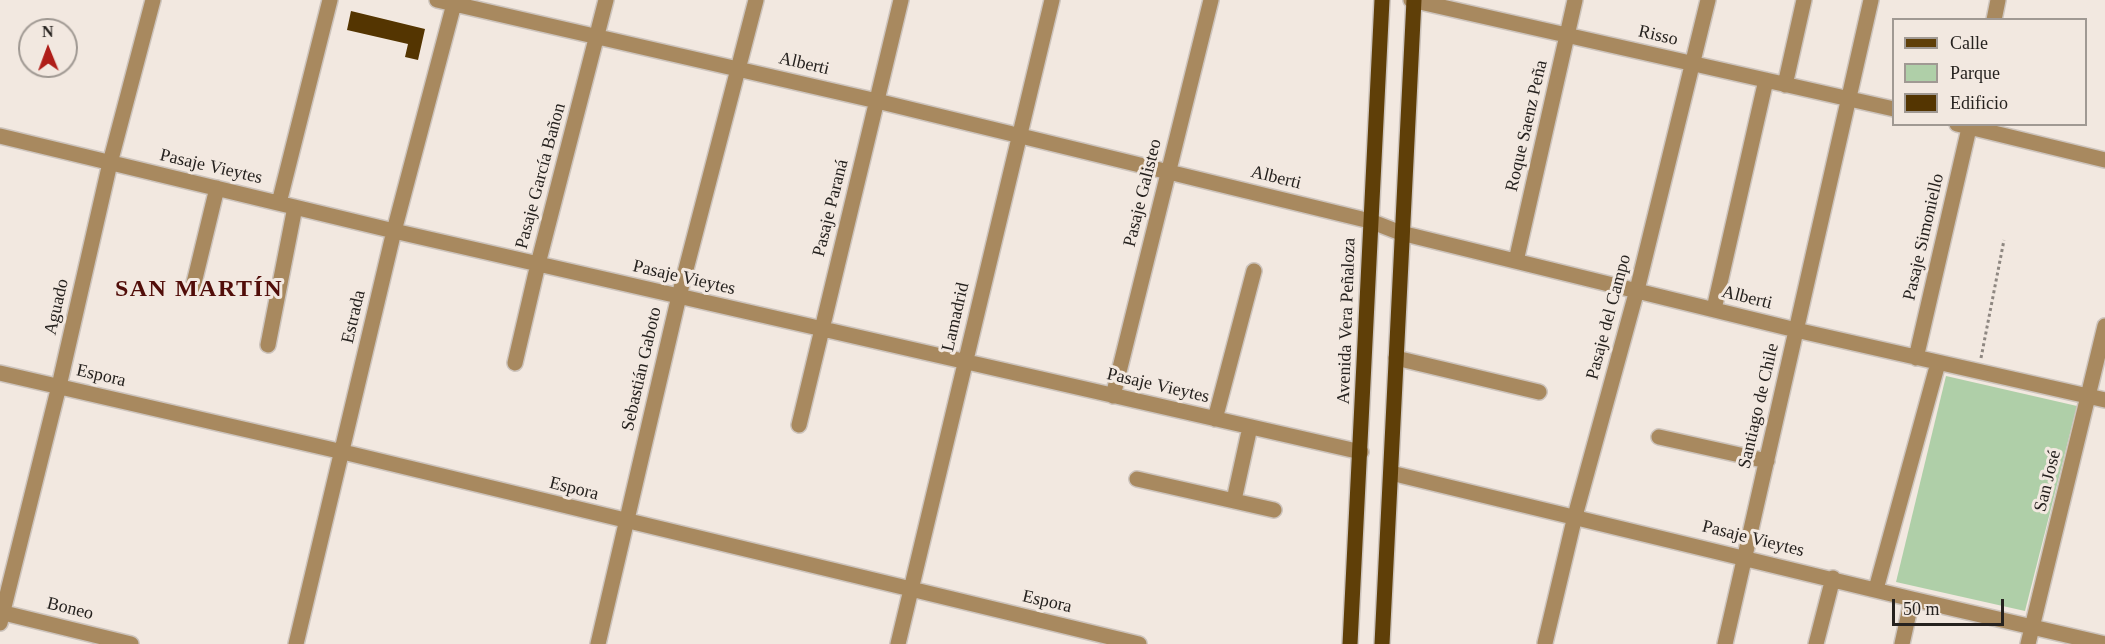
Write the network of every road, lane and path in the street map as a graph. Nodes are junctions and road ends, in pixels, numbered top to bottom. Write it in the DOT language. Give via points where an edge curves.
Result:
graph roads {
  1 [pos="153,0"];
  2 [pos="330,0"];
  3 [pos="436,0"];
  4 [pos="606,0"];
  5 [pos="756,0"];
  6 [pos="902,0"];
  7 [pos="1052,0"];
  8 [pos="1211,0"];
  9 [pos="1382,0"];
  10 [pos="1413,0"];
  11 [pos="1575,0"];
  12 [pos="1708,0"];
  13 [pos="1804,0"];
  14 [pos="1871,0"];
  15 [pos="1998,0"];
  16 [pos="455,2"];
  17 [pos="1994,18"];
  18 [pos="1568,35"];
  19 [pos="597,36"];
  20 [pos="1694,64"];
  21 [pos="739,69"];
  22 [pos="1766,80"];
  23 [pos="1785,85"];
  24 [pos="1849,99"];
  25 [pos="877,101"];
  26 [pos="1892,109"];
  27 [pos="1966,126"];
  28 [pos="1019,135"];
  29 [pos="0,136"];
  30 [pos="2105,160"];
  31 [pos="110,163"];
  32 [pos="1169,172"];
  33 [pos="217,188"];
  34 [pos="279,203"];
  35 [pos="295,207"];
  36 [pos="1370,221"];
  37 [pos="394,231"];
  38 [pos="1401,233"];
  39 [pos="2004,240"];
  40 [pos="1516,261"];
  41 [pos="538,264"];
  42 [pos="1254,270"];
  43 [pos="193,287"];
  44 [pos="1637,290"];
  45 [pos="679,297"];
  46 [pos="1714,309"];
  47 [pos="2105,327"];
  48 [pos="822,329"];
  49 [pos="1796,330"];
  50 [pos="268,345"];
  51 [pos="1396,358"];
  52 [pos="1916,358"];
  53 [pos="965,362"];
  54 [pos="515,363"];
  55 [pos="1938,363"];
  56 [pos="1978,372"];
  57 [pos="0,373"];
  58 [pos="59,386"];
  59 [pos="1539,392"];
  60 [pos="1113,396"];
  61 [pos="2089,396"];
  62 [pos="2105,400"];
  63 [pos="1215,419"];
  64 [pos="800,425"];
  65 [pos="1250,427"];
  66 [pos="1659,437"];
  67 [pos="343,452"];
  68 [pos="1361,453"];
  69 [pos="1767,461"];
  70 [pos="1391,473"];
  71 [pos="1137,479"];
  72 [pos="1234,500"];
  73 [pos="1274,510"];
  74 [pos="1575,516"];
  75 [pos="627,522"];
  76 [pos="1745,557"];
  77 [pos="1833,578"];
  78 [pos="1876,589"];
  79 [pos="911,591"];
  80 [pos="1912,599"];
  81 [pos="1,616"];
  82 [pos="2033,627"];
  83 [pos="1545,643"];
  84 [pos="131,644"];
  85 [pos="296,644"];
  86 [pos="598,644"];
  87 [pos="898,644"];
  88 [pos="1139,644"];
  89 [pos="1350,644"];
  90 [pos="1382,644"];
  91 [pos="1725,644"];
  92 [pos="1816,644"];
  93 [pos="1902,644"];
  94 [pos="2028,644"];
  95 [pos="2105,644"];
  1 -- 31 [label="street, Aguado"];
  2 -- 34 [label="street"];
  3 -- 16 [label="street, Alberti"];
  4 -- 19 [label="street, Pasaje García Bañon"];
  5 -- 21 [label="street, Sebastián Gaboto"];
  6 -- 25 [label="street, Pasaje Paraná"];
  7 -- 28 [label="street, Lamadrid"];
  8 -- 32 [label="street, Pasaje Galisteo"];
  9 -- 36 [label="main road, Avenida Vera Peñaloza"];
  10 -- 18 [label="street, Risso"];
  10 -- 38 [label="main road"];
  11 -- 18 [label="street, Roque Saenz Peña"];
  12 -- 20 [label="street, Pasaje del Campo"];
  13 -- 23 [label="street"];
  14 -- 24 [label="street, Santiago de Chile"];
  15 -- 17 [label="street"];
  16 -- 19 [label="street, Alberti"];
  16 -- 37 [label="street, Estrada"];
  18 -- 20 [label="street, Risso"];
  18 -- 40 [label="street, Roque Saenz Peña"];
  19 -- 21 [label="street, Alberti"];
  19 -- 41 [label="street, Pasaje García Bañon"];
  20 -- 22 [label="street, Risso"];
  20 -- 44 [label="street, Pasaje del Campo"];
  21 -- 25 [label="street, Alberti"];
  21 -- 45 [label="street, Sebastián Gaboto"];
  22 -- 23 [label="street, Risso"];
  22 -- 46 [label="street"];
  23 -- 24 [label="street, Risso"];
  24 -- 26 [label="street, Risso"];
  24 -- 49 [label="street, Santiago de Chile"];
  25 -- 28 [label="street, Alberti"];
  25 -- 48 [label="street, Pasaje Paraná"];
  27 -- 30 [label="street"];
  27 -- 52 [label="street, Pasaje Simoniello"];
  28 -- 32 [label="street, Alberti"];
  28 -- 53 [label="street, Lamadrid"];
  29 -- 31 [label="street, Pasaje Vieytes"];
  31 -- 33 [label="street, Pasaje Vieytes"];
  31 -- 58 [label="street, Aguado"];
  32 -- 36 [label="street, Alberti"];
  32 -- 60 [label="street, Pasaje Galisteo"];
  33 -- 34 [label="street, Pasaje Vieytes"];
  33 -- 43 [label="street"];
  34 -- 35 [label="street, Pasaje Vieytes"];
  35 -- 37 [label="street, Pasaje Vieytes"];
  35 -- 50 [label="street"];
  36 -- 38 [label="street, Alberti"];
  36 -- 68 [label="main road, Avenida Vera Peñaloza"];
  37 -- 41 [label="street, Pasaje Vieytes"];
  37 -- 67 [label="street, Estrada"];
  38 -- 40 [label="street, Alberti"];
  38 -- 51 [label="main road"];
  39 -- 56 [label="path"];
  40 -- 44 [label="street, Alberti"];
  41 -- 45 [label="street, Pasaje Vieytes"];
  41 -- 54 [label="street, Pasaje García Bañon"];
  42 -- 63 [label="street"];
  44 -- 46 [label="street, Alberti"];
  44 -- 74 [label="street, Pasaje del Campo"];
  45 -- 48 [label="street, Pasaje Vieytes"];
  45 -- 75 [label="street, Sebastián Gaboto"];
  46 -- 49 [label="street, Alberti"];
  47 -- 61 [label="street, San José"];
  48 -- 53 [label="street, Pasaje Vieytes"];
  48 -- 64 [label="street, Pasaje Paraná"];
  49 -- 52 [label="street, Alberti"];
  49 -- 69 [label="street, Santiago de Chile"];
  51 -- 59 [label="street"];
  51 -- 70 [label="main road"];
  52 -- 55 [label="street, Alberti"];
  53 -- 60 [label="street, Pasaje Vieytes"];
  53 -- 79 [label="street, Lamadrid"];
  55 -- 56 [label="street, Alberti"];
  55 -- 78 [label="street"];
  56 -- 61 [label="street, Alberti"];
  57 -- 58 [label="street, Espora"];
  58 -- 67 [label="street, Espora"];
  58 -- 81 [label="street, Aguado"];
  60 -- 63 [label="street, Pasaje Vieytes"];
  61 -- 62 [label="street, Alberti"];
  61 -- 82 [label="street, San José"];
  63 -- 65 [label="street, Pasaje Vieytes"];
  65 -- 68 [label="street, Pasaje Vieytes"];
  65 -- 72 [label="street"];
  66 -- 69 [label="street"];
  67 -- 75 [label="street, Espora"];
  67 -- 85 [label="street, Estrada"];
  68 -- 89 [label="main road, Avenida Vera Peñaloza"];
  69 -- 76 [label="street, Santiago de Chile"];
  70 -- 74 [label="street, Pasaje Vieytes"];
  70 -- 90 [label="main road"];
  71 -- 72 [label="street"];
  72 -- 73 [label="street"];
  74 -- 76 [label="street, Pasaje Vieytes"];
  74 -- 83 [label="street, Pasaje del Campo"];
  75 -- 79 [label="street, Espora"];
  75 -- 86 [label="street, Sebastián Gaboto"];
  76 -- 77 [label="street, Pasaje Vieytes"];
  76 -- 91 [label="street, Santiago de Chile"];
  77 -- 78 [label="street, Pasaje Vieytes"];
  77 -- 92 [label="street"];
  78 -- 80 [label="street, Pasaje Vieytes"];
  79 -- 87 [label="street, Lamadrid"];
  79 -- 88 [label="street, Espora"];
  80 -- 82 [label="street, Pasaje Vieytes"];
  80 -- 93 [label="street"];
  81 -- 84 [label="street, Boneo"];
  82 -- 94 [label="street, San José"];
  82 -- 95 [label="street, Pasaje Vieytes"];
}
